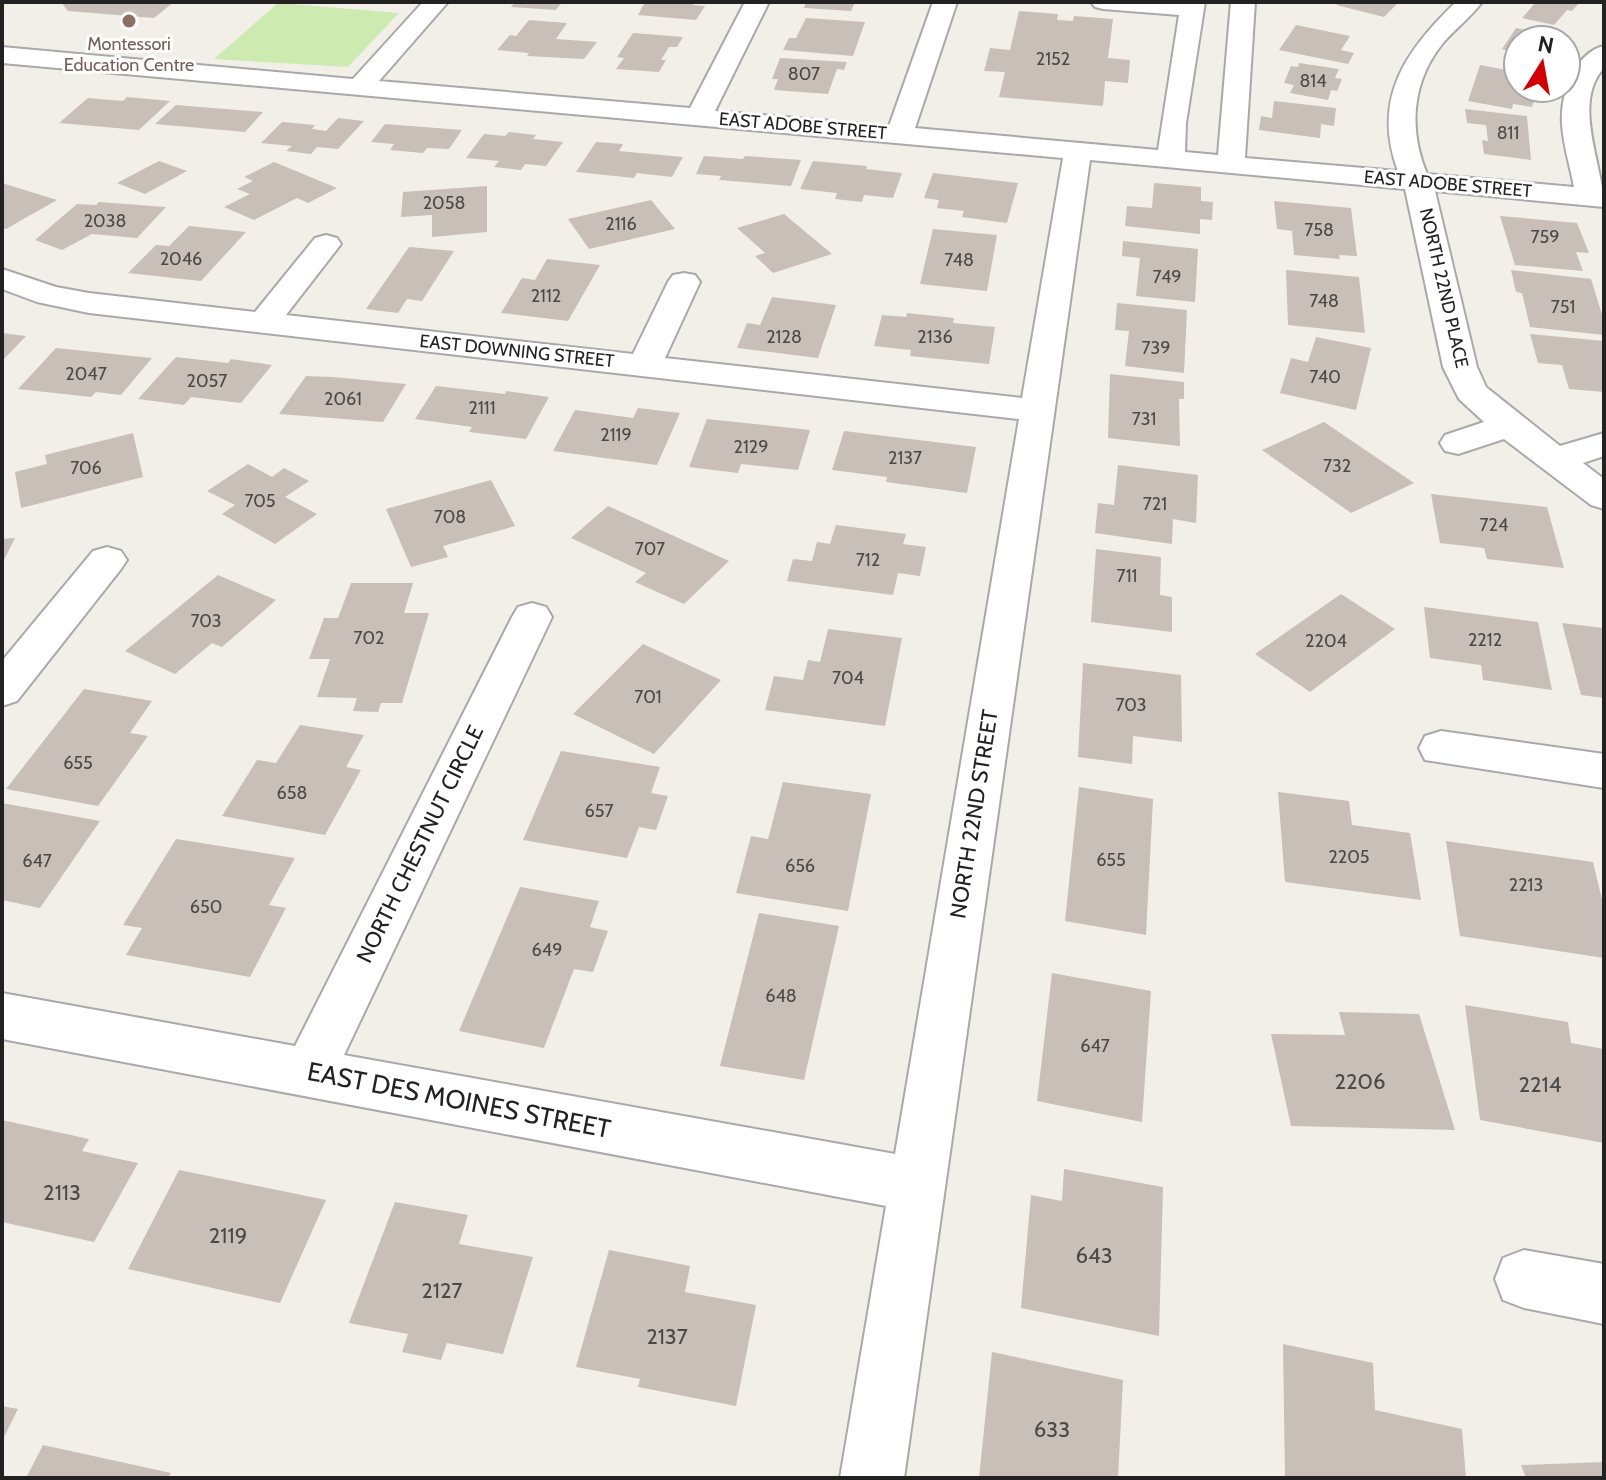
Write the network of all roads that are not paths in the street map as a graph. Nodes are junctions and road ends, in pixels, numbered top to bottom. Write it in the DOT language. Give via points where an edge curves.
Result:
graph roads {
  1 [pos="436,2"];
  2 [pos="757,2"];
  3 [pos="945,2"];
  4 [pos="1103,2"];
  5 [pos="1243,2"];
  6 [pos="1470,2"];
  7 [pos="1192,5"];
  8 [pos="1604,53"];
  9 [pos="2,55"];
  10 [pos="359,87"];
  11 [pos="699,117"];
  12 [pos="899,135"];
  13 [pos="1078,151"];
  14 [pos="1171,160"];
  15 [pos="1231,165"];
  16 [pos="1417,181"];
  17 [pos="1597,197"];
  18 [pos="326,244"];
  19 [pos="2,278"];
  20 [pos="684,282"];
  21 [pos="263,323"];
  22 [pos="645,365"];
  23 [pos="1036,410"];
  24 [pos="1509,425"];
  25 [pos="1458,443"];
  26 [pos="1604,444"];
  27 [pos="1554,460"];
  28 [pos="1604,497"];
  29 [pos="107,560"];
  30 [pos="532,617"];
  31 [pos="2,690"];
  32 [pos="1441,748"];
  33 [pos="1604,771"];
  34 [pos="2,1016"];
  35 [pos="309,1072"];
  36 [pos="916,1185"];
  37 [pos="1524,1279"];
  38 [pos="1604,1294"];
  39 [pos="872,1478"];
  1 -- 10 [label="street"];
  2 -- 11 [label="street"];
  3 -- 12 [label="street"];
  4 -- 7 [label="street"];
  5 -- 15 [label="street"];
  6 -- 16 [label="street, NORTH 22ND PLACE" via="1413,63 1402,122 1407,158"];
  7 -- 14 [label="street"];
  8 -- 17 [label="street" via="1583,75 1575,122"];
  9 -- 10 [label="street, EAST ADOBE STREET"];
  10 -- 11 [label="street, EAST ADOBE STREET"];
  11 -- 12 [label="street, EAST ADOBE STREET"];
  12 -- 13 [label="street, EAST ADOBE STREET"];
  13 -- 14 [label="street, EAST ADOBE STREET"];
  13 -- 23 [label="street, NORTH 22ND STREET"];
  14 -- 15 [label="street, EAST ADOBE STREET"];
  15 -- 16 [label="street, EAST ADOBE STREET"];
  16 -- 17 [label="street, EAST ADOBE STREET"];
  16 -- 24 [label="street, NORTH 22ND PLACE" via="1460,367 1471,392"];
  18 -- 21 [label="street"];
  19 -- 21 [label="street, EAST DOWNING STREET" via="69,300"];
  20 -- 22 [label="street"];
  21 -- 22 [label="street, EAST DOWNING STREET"];
  22 -- 23 [label="street, EAST DOWNING STREET"];
  23 -- 36 [label="street, NORTH 22ND STREET"];
  24 -- 25 [label="street"];
  24 -- 27 [label="street, NORTH 22ND PLACE"];
  26 -- 27 [label="street"];
  27 -- 28 [label="street, NORTH 22ND PLACE"];
  29 -- 31 [label="street"];
  30 -- 35 [label="street, NORTH CHESTNUT CIRCLE"];
  32 -- 33 [label="street"];
  34 -- 35 [label="street, EAST DES MOINES STREET"];
  35 -- 36 [label="street, EAST DES MOINES STREET"];
  36 -- 39 [label="street, NORTH 22ND STREET"];
  37 -- 38 [label="street"];
}
